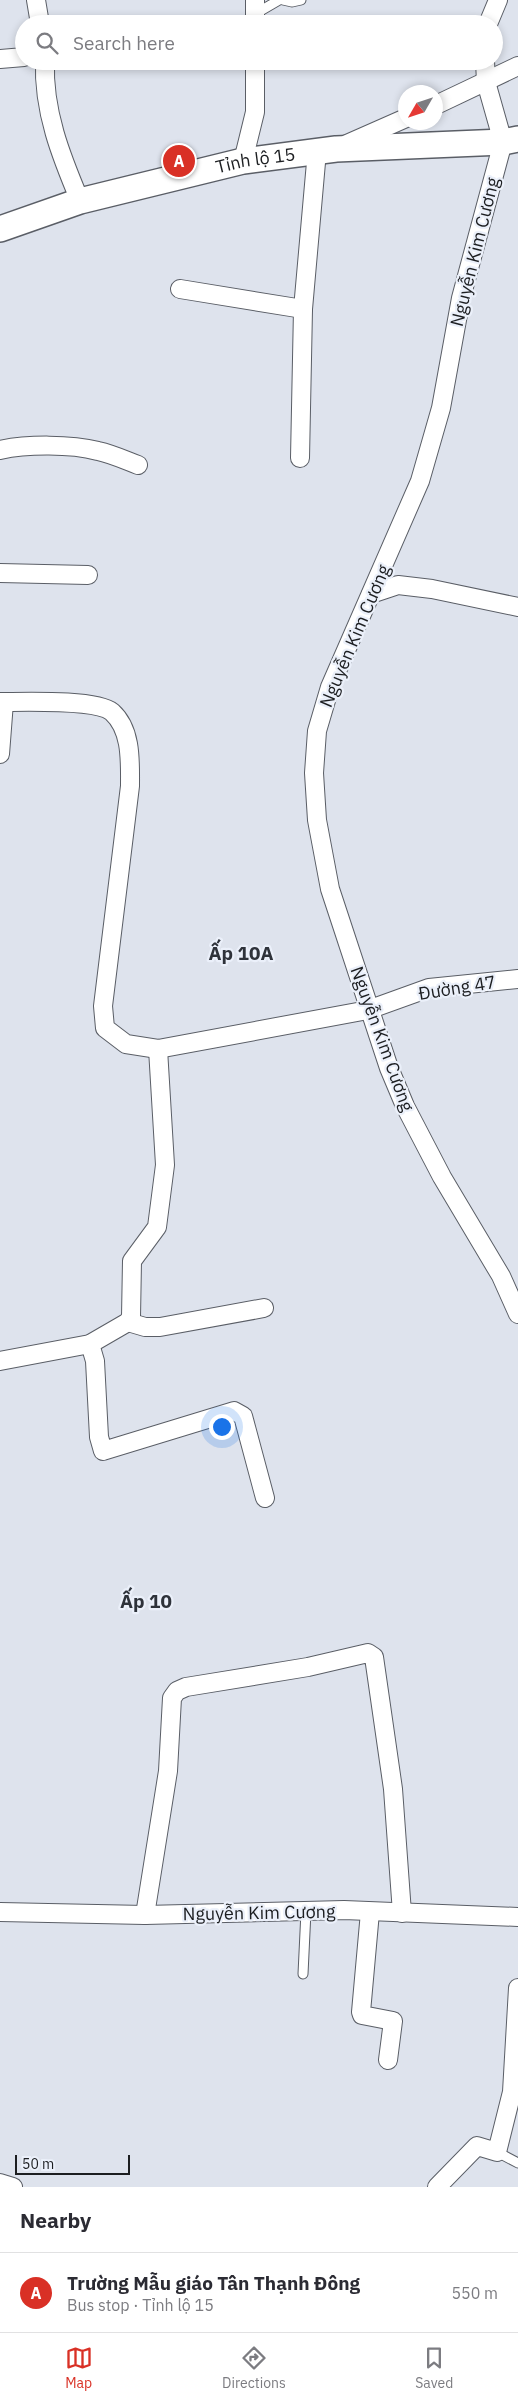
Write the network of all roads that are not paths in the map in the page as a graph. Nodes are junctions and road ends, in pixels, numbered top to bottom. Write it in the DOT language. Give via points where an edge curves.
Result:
graph roads {
  1 [pos="36,0"];
  2 [pos="279,0"];
  3 [pos="283,0"];
  4 [pos="301,0"];
  5 [pos="498,0"];
  6 [pos="255,13"];
  7 [pos="38,15"];
  8 [pos="492,15"];
  9 [pos="15,58"];
  10 [pos="0,59"];
  11 [pos="518,66"];
  12 [pos="45,70"];
  13 [pos="255,70"];
  14 [pos="485,70"];
  15 [pos="486,82"];
  16 [pos="443,102"];
  17 [pos="398,121"];
  18 [pos="511,141"];
  19 [pos="327,150"];
  20 [pos="243,161"];
  21 [pos="80,201"];
  22 [pos="0,229"];
  23 [pos="180,289"];
  24 [pos="303,309"];
  25 [pos="0,450"];
  26 [pos="300,458"];
  27 [pos="138,465"];
  28 [pos="0,574"];
  29 [pos="88,575"];
  30 [pos="371,594"];
  31 [pos="518,606"];
  32 [pos="2,702"];
  33 [pos="0,754"];
  34 [pos="518,979"];
  35 [pos="368,1010"];
  36 [pos="158,1050"];
  37 [pos="264,1308"];
  38 [pos="517,1310"];
  39 [pos="128,1322"];
  40 [pos="90,1344"];
  41 [pos="0,1361"];
  42 [pos="265,1498"];
  43 [pos="306,1911"];
  44 [pos="0,1912"];
  45 [pos="370,1912"];
  46 [pos="402,1913"];
  47 [pos="145,1915"];
  48 [pos="518,1918"];
  49 [pos="303,1974"];
  50 [pos="518,1988"];
  51 [pos="388,2060"];
  52 [pos="515,2093"];
  53 [pos="498,2152"];
  54 [pos="518,2163"];
  55 [pos="0,2184"];
  56 [pos="13,2187"];
  57 [pos="437,2187"];
  1 -- 7 [label="street"];
  2 -- 6 [label="lane"];
  3 -- 4 [label="lane"];
  5 -- 8 [label="street"];
  9 -- 10 [label="street"];
  11 -- 15 [label="street"];
  12 -- 21 [label="street" via="44,85 57,144"];
  13 -- 20 [label="street" via="255,112"];
  14 -- 15 [label="street"];
  15 -- 16 [label="street"];
  15 -- 18 [label="street"];
  17 -- 19 [label="street"];
  18 -- 19 [label="main road, Tỉnh lộ 15"];
  18 -- 30 [label="street, Nguyễn Kim Cương" via="461,298 441,408 422,472"];
  19 -- 20 [label="main road, Tỉnh lộ 15"];
  19 -- 24 [label="street"];
  20 -- 21 [label="main road, Tỉnh lộ 15"];
  21 -- 22 [label="main road, Tỉnh lộ 15"];
  23 -- 24 [label="street"];
  24 -- 26 [label="street"];
  25 -- 27 [label="street" via="84,448"];
  28 -- 29 [label="street"];
  30 -- 31 [label="street" via="398,585"];
  30 -- 35 [label="street, Nguyễn Kim Cương" via="330,688 318,731 314,773 316,820 330,889"];
  32 -- 33 [label="street"];
  32 -- 36 [label="street" via="93,705 111,712 122,726 130,752 130,786 103,1006 105,1028 126,1044"];
  34 -- 35 [label="street, Đường 47" via="429,988"];
  35 -- 36 [label="street, Đường 47"];
  35 -- 38 [label="street, Nguyễn Kim Cương" via="406,1106"];
  36 -- 39 [label="street" via="165,1165 157,1227 132,1261 131,1317"];
  37 -- 39 [label="street" via="160,1327"];
  39 -- 40 [label="street"];
  40 -- 41 [label="street"];
  40 -- 42 [label="street" via="95,1361 99,1437 103,1451 239,1412 243,1416"];
  43 -- 45 [label="street, Nguyễn Kim Cương"];
  43 -- 47 [label="street, Nguyễn Kim Cương"];
  43 -- 49 [label="lane"];
  44 -- 47 [label="street, Nguyễn Kim Cương"];
  45 -- 46 [label="street, Nguyễn Kim Cương"];
  45 -- 51 [label="street" via="361,2012 362,2015 393,2021"];
  46 -- 47 [label="street" via="393,1789 374,1657 368,1653 308,1667 186,1686 177,1691 172,1698 168,1771"];
  46 -- 48 [label="street, Nguyễn Kim Cương"];
  50 -- 52 [label="street"];
  52 -- 53 [label="street"];
  53 -- 54 [label="lane"];
  53 -- 57 [label="street" via="477,2146"];
  55 -- 56 [label="street"];
}
